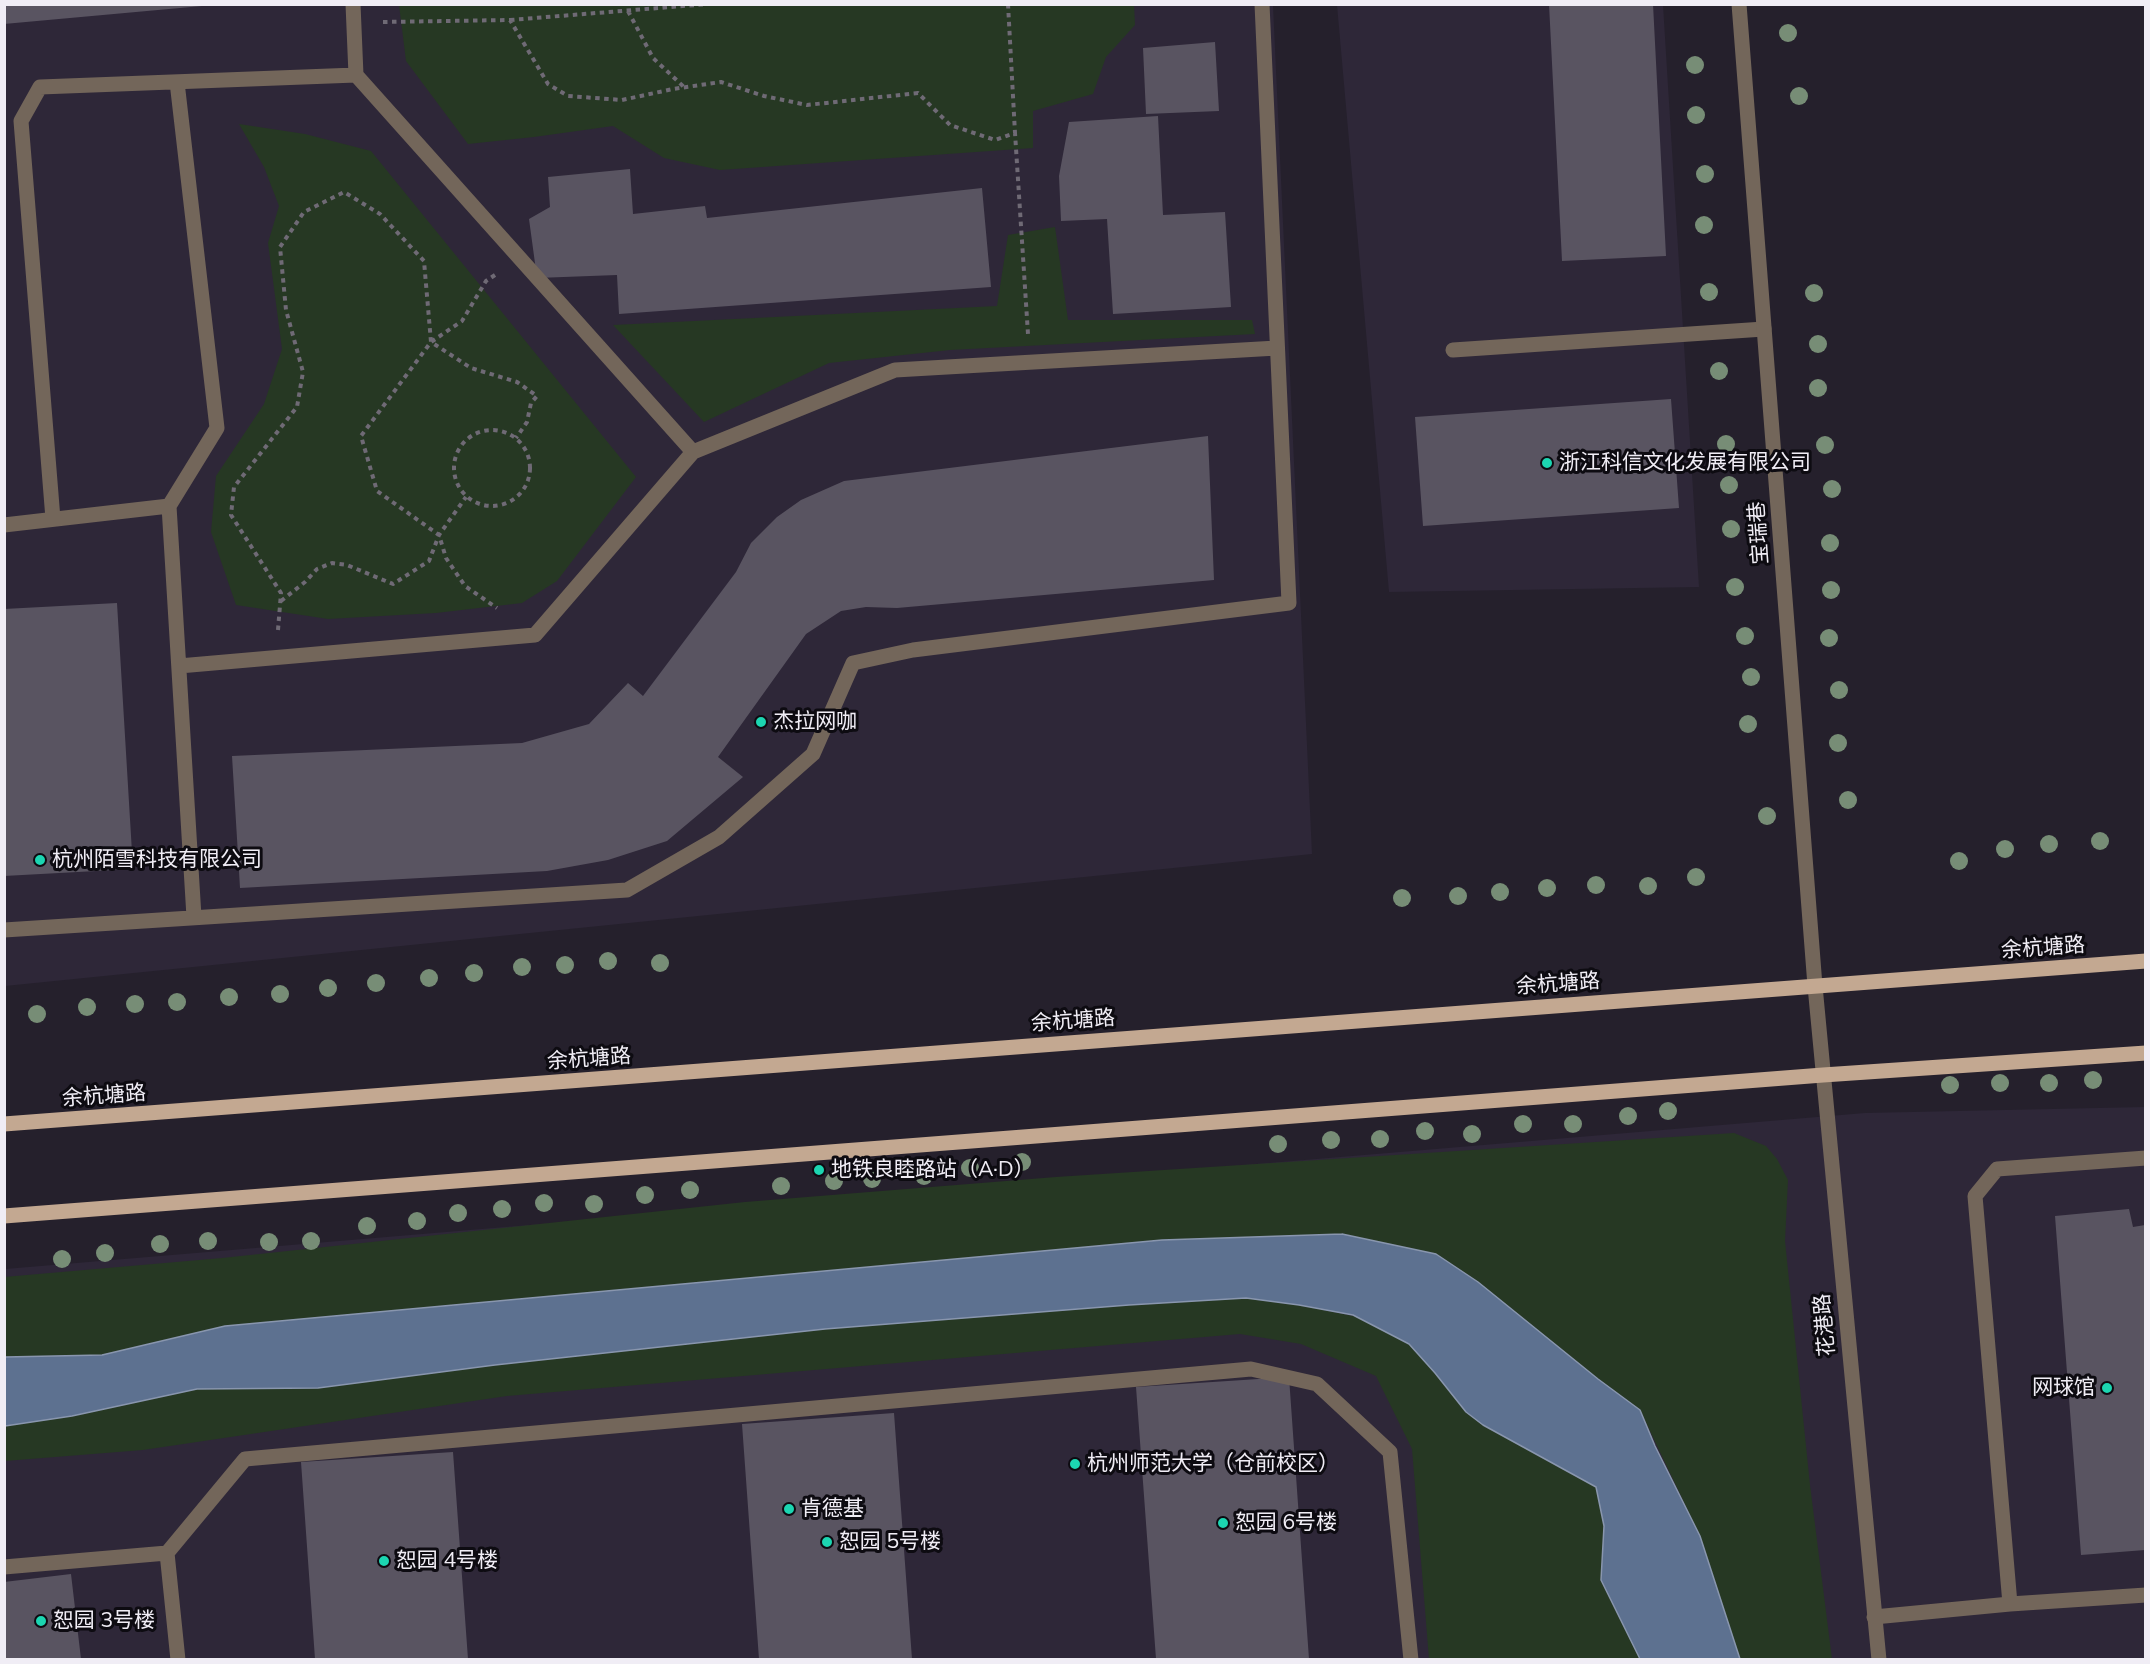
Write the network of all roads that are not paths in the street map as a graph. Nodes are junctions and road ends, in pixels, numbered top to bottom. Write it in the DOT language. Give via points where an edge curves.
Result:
graph roads {
  1 [pos="352,4"];
  2 [pos="1262,4"];
  3 [pos="1739,4"];
  4 [pos="356,75"];
  5 [pos="177,82"];
  6 [pos="1764,329"];
  7 [pos="1277,348"];
  8 [pos="1453,350"];
  9 [pos="693,452"];
  10 [pos="169,506"];
  11 [pos="53,519"];
  12 [pos="4,525"];
  13 [pos="179,666"];
  14 [pos="194,917"];
  15 [pos="4,930"];
  16 [pos="2145,961"];
  17 [pos="1815,986"];
  18 [pos="2145,1053"];
  19 [pos="1823,1075"];
  20 [pos="4,1124"];
  21 [pos="2145,1158"];
  22 [pos="4,1216"];
  23 [pos="167,1553"];
  24 [pos="4,1567"];
  25 [pos="2145,1595"];
  26 [pos="2010,1604"];
  27 [pos="1874,1617"];
  28 [pos="178,1659"];
  29 [pos="1411,1659"];
  30 [pos="1879,1659"];
  1 -- 4 [label="street"];
  2 -- 7 [label="street"];
  3 -- 6 [label="street, 宝瑞巷"];
  4 -- 5 [label="street"];
  4 -- 9 [label="street"];
  5 -- 10 [label="street" via="217,428"];
  5 -- 11 [label="street" via="40,87 21,121"];
  6 -- 8 [label="street"];
  6 -- 17 [label="street, 宝瑞巷"];
  7 -- 9 [label="street" via="895,370"];
  7 -- 14 [label="street" via="1289,603 913,650 853,663 813,754 719,837 627,890"];
  9 -- 13 [label="street" via="535,634"];
  10 -- 11 [label="street"];
  10 -- 13 [label="street"];
  11 -- 12 [label="street"];
  13 -- 14 [label="street"];
  14 -- 15 [label="street"];
  16 -- 17 [label="main road, 余杭塘路"];
  17 -- 19 [label="street, 花港路"];
  17 -- 20 [label="main road, 余杭塘路"];
  18 -- 19 [label="main road"];
  19 -- 22 [label="main road"];
  19 -- 27 [label="street, 花港路"];
  21 -- 26 [label="street" via="1997,1169 1975,1196"];
  23 -- 24 [label="street"];
  23 -- 28 [label="street"];
  23 -- 29 [label="street" via="245,1459 1251,1369 1317,1384 1390,1452"];
  25 -- 26 [label="street"];
  26 -- 27 [label="street"];
  27 -- 30 [label="street, 花港路"];
}
